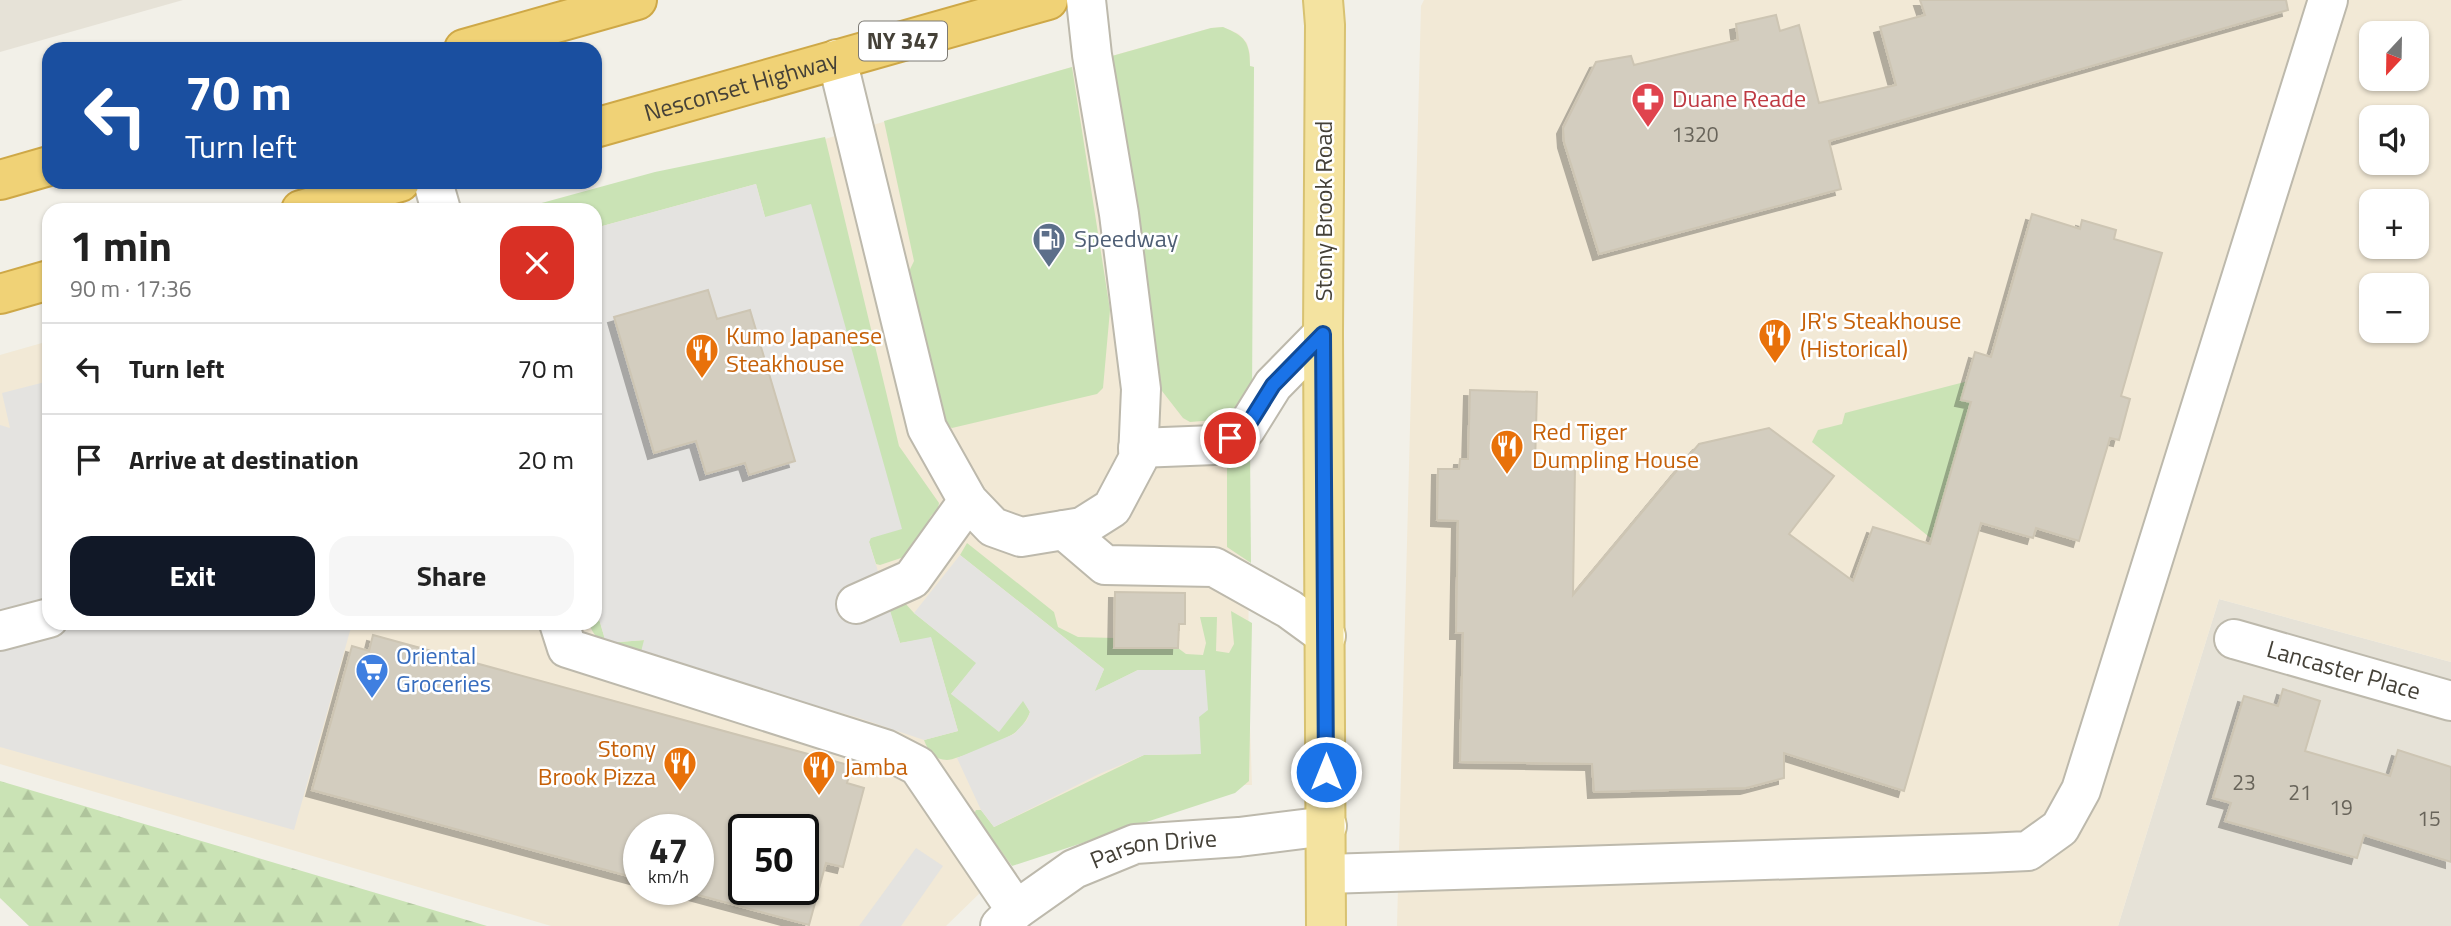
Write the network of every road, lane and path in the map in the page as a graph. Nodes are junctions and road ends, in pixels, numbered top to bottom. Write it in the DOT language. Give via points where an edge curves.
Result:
graph roads {
  1 [pos="637,0"];
  2 [pos="1048,0"];
  3 [pos="1086,0"];
  4 [pos="1323,0"];
  5 [pos="2328,0"];
  6 [pos="489,42"];
  7 [pos="837,59"];
  8 [pos="602,126"];
  9 [pos="42,168"];
  10 [pos="0,180"];
  11 [pos="375,189"];
  12 [pos="326,203"];
  13 [pos="42,283"];
  14 [pos="0,294"];
  15 [pos="1323,334"];
  16 [pos="1138,448"];
  17 [pos="968,501"];
  18 [pos="1064,530"];
  19 [pos="856,604"];
  20 [pos="42,620"];
  21 [pos="561,630"];
  22 [pos="0,631"];
  23 [pos="1326,636"];
  24 [pos="2234,639"];
  25 [pos="2451,701"];
  26 [pos="1327,826"];
  27 [pos="1326,874"];
  28 [pos="1008,918"];
  29 [pos="1326,926"];
  1 -- 6 [label="highway"];
  2 -- 7 [label="highway, Nesconset Highway / NY 347"];
  3 -- 16 [label="street" via="1141,390"];
  4 -- 15 [label="main road, Stony Brook Road"];
  5 -- 27 [label="street" via="2081,790 2060,828 2028,850 1986,853"];
  7 -- 8 [label="highway, Nesconset Highway / NY 347"];
  7 -- 17 [label="street" via="927,428"];
  9 -- 10 [label="highway"];
  11 -- 12 [label="highway"];
  13 -- 14 [label="highway"];
  15 -- 16 [label="street" via="1273,385 1245,430 1215,445"];
  15 -- 23 [label="main road, Stony Brook Road"];
  16 -- 18 [label="street" via="1138,459 1112,508 1082,527"];
  17 -- 18 [label="street" via="993,527 1021,537"];
  17 -- 19 [label="street" via="912,579"];
  18 -- 23 [label="street" via="1105,565 1214,567 1289,609"];
  20 -- 22 [label="street"];
  21 -- 28 [label="street" via="566,648 886,749 918,766"];
  23 -- 26 [label="main road, Stony Brook Road"];
  24 -- 25 [label="street, Lancaster Place"];
  26 -- 27 [label="main road, Stony Brook Road"];
  26 -- 28 [label="street, Parson Drive" via="1135,844 1074,869"];
  27 -- 29 [label="main road, Stony Brook Road"];
}
